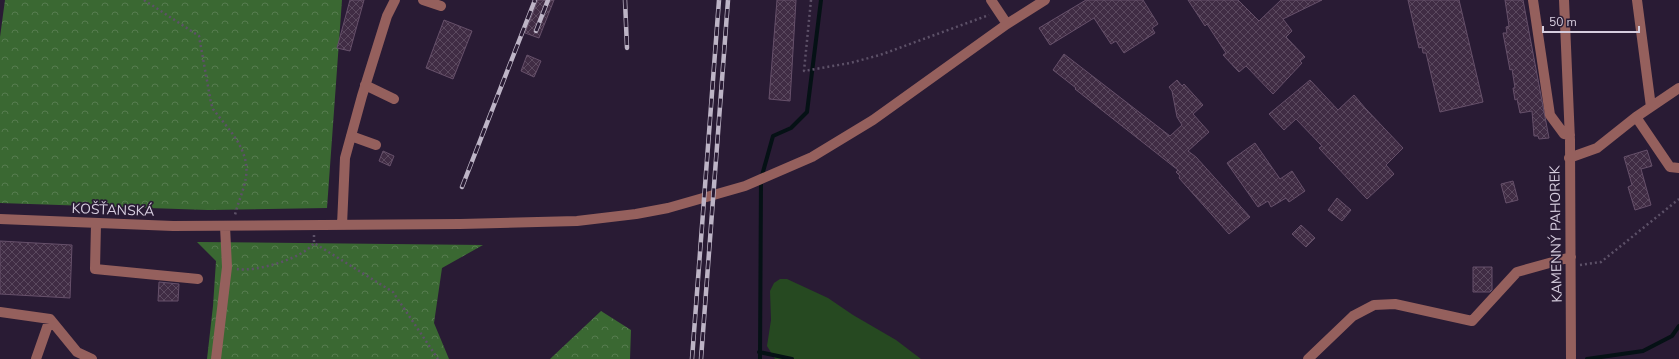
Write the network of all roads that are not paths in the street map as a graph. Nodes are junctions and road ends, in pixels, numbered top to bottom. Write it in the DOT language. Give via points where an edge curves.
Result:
graph roads {
  1 [pos="395,0"];
  2 [pos="423,0"];
  3 [pos="991,0"];
  4 [pos="1044,0"];
  5 [pos="1534,0"];
  6 [pos="1564,0"];
  7 [pos="1637,0"];
  8 [pos="441,6"];
  9 [pos="1007,24"];
  10 [pos="365,85"];
  11 [pos="1679,88"];
  12 [pos="394,99"];
  13 [pos="1651,107"];
  14 [pos="1636,117"];
  15 [pos="1570,135"];
  16 [pos="351,136"];
  17 [pos="376,145"];
  18 [pos="1569,158"];
  19 [pos="1679,168"];
  20 [pos="0,219"];
  21 [pos="96,224"];
  22 [pos="342,225"];
  23 [pos="230,226"];
  24 [pos="1571,262"];
  25 [pos="198,279"];
  26 [pos="0,312"];
  27 [pos="50,319"];
  28 [pos="1571,354"];
  29 [pos="36,359"];
  30 [pos="92,359"];
  31 [pos="216,359"];
  32 [pos="1308,359"];
  1 -- 10 [label="street" via="387,16"];
  2 -- 8 [label="street"];
  3 -- 9 [label="street"];
  4 -- 9 [label="street"];
  5 -- 15 [label="street" via="1550,115 1564,134"];
  6 -- 15 [label="street, KAMENNÝ PAHOREK"];
  7 -- 13 [label="street"];
  9 -- 22 [label="street, KOŠŤANSKÁ" via="873,120 812,157 773,175 712,196 636,214 554,222"];
  10 -- 12 [label="street"];
  10 -- 16 [label="street"];
  11 -- 13 [label="street, KAMENNÝ PAHOREK"];
  13 -- 14 [label="street, KAMENNÝ PAHOREK"];
  14 -- 18 [label="street, KAMENNÝ PAHOREK" via="1597,148"];
  14 -- 19 [label="street" via="1670,167"];
  15 -- 18 [label="street, KAMENNÝ PAHOREK"];
  16 -- 17 [label="street"];
  16 -- 22 [label="street" via="345,158"];
  18 -- 24 [label="street, KAMENNÝ PAHOREK"];
  20 -- 21 [label="street, KOŠŤANSKÁ"];
  21 -- 23 [label="street, KOŠŤANSKÁ"];
  21 -- 25 [label="street" via="94,269"];
  22 -- 23 [label="street, KOŠŤANSKÁ"];
  23 -- 31 [label="street"];
  24 -- 28 [label="street, KAMENNÝ PAHOREK"];
  24 -- 32 [label="street" via="1517,272 1472,321 1395,304 1374,305 1353,316"];
  26 -- 27 [label="street"];
  27 -- 29 [label="street"];
  27 -- 30 [label="street" via="77,352"];
}
